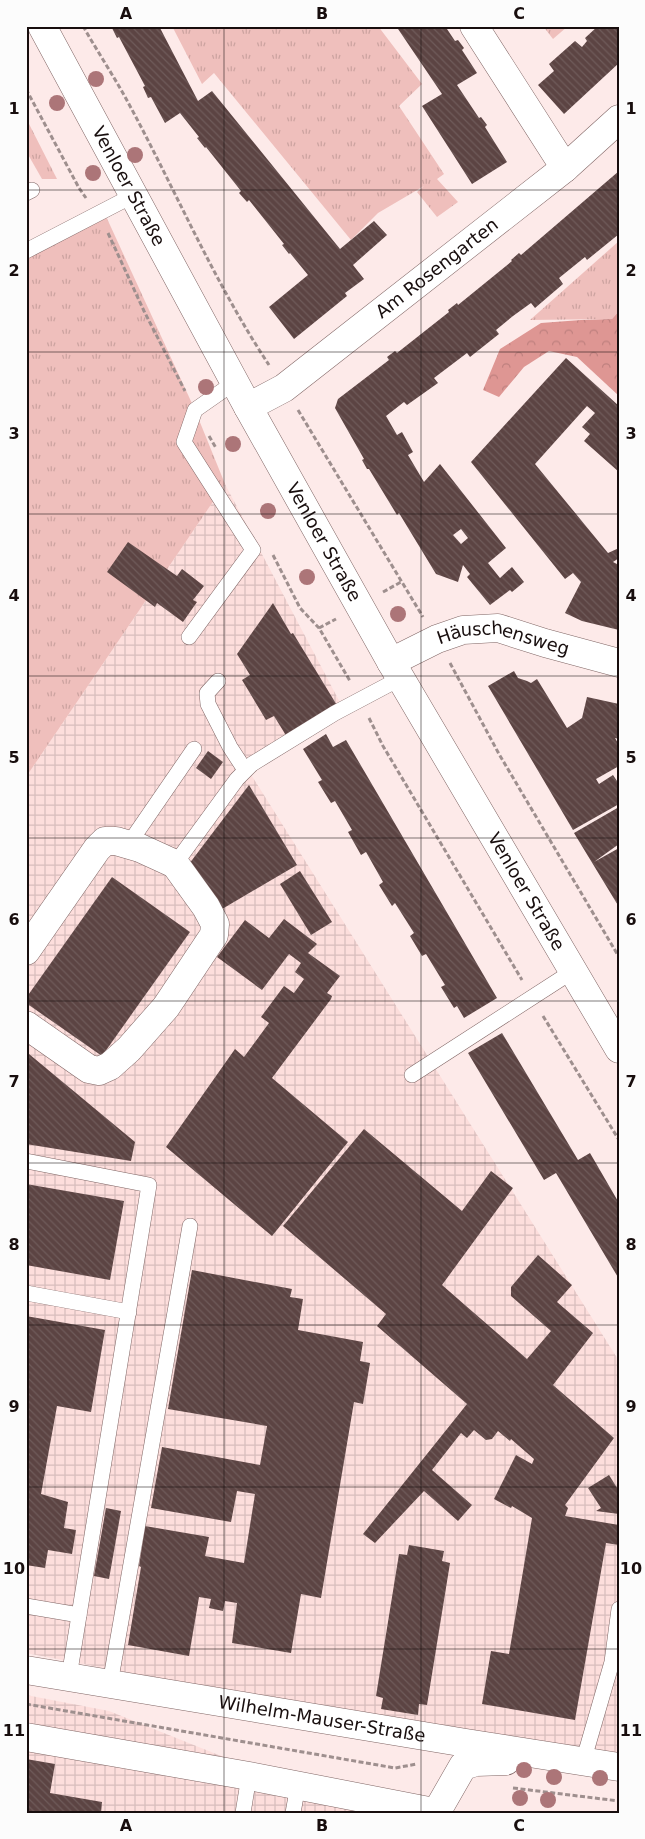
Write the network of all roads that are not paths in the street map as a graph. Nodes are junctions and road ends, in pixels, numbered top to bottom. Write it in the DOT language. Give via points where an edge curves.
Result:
graph roads {
  1 [pos="42,26"];
  2 [pos="474,26"];
  3 [pos="619,119"];
  4 [pos="565,168"];
  5 [pos="134,195"];
  6 [pos="26,251"];
  7 [pos="234,382"];
  8 [pos="248,407"];
  9 [pos="189,637"];
  10 [pos="619,663"];
  11 [pos="396,670"];
  12 [pos="218,681"];
  13 [pos="194,749"];
  14 [pos="245,770"];
  15 [pos="128,845"];
  16 [pos="175,864"];
  17 [pos="26,952"];
  18 [pos="573,971"];
  19 [pos="26,1024"];
  20 [pos="619,1049"];
  21 [pos="412,1075"];
  22 [pos="26,1161"];
  23 [pos="190,1226"];
  24 [pos="26,1293"];
  25 [pos="128,1312"];
  26 [pos="26,1606"];
  27 [pos="619,1609"];
  28 [pos="79,1615"];
  29 [pos="26,1670"];
  30 [pos="69,1677"];
  31 [pos="110,1684"];
  32 [pos="26,1737"];
  33 [pos="575,1761"];
  34 [pos="619,1767"];
  35 [pos="249,1776"];
  36 [pos="298,1785"];
  37 [pos="380,1807"];
  38 [pos="243,1813"];
  39 [pos="293,1813"];
  40 [pos="437,1813"];
  1 -- 5 [label="street, Venloer Straße"];
  2 -- 4 [label="street"];
  3 -- 4 [label="street, Am Rosengarten"];
  4 -- 8 [label="street, Am Rosengarten" via="284,388"];
  5 -- 6 [label="lane"];
  5 -- 7 [label="street, Venloer Straße"];
  7 -- 8 [label="street, Venloer Straße"];
  7 -- 9 [label="lane" via="195,410 184,442 252,550"];
  8 -- 11 [label="street, Venloer Straße"];
  10 -- 11 [label="street, Häuschensweg" via="498,628 463,630 437,639"];
  11 -- 14 [label="lane" via="360,699"];
  11 -- 18 [label="street, Venloer Straße"];
  12 -- 14 [label="lane" via="207,693 208,704"];
  13 -- 15 [label="lane"];
  14 -- 16 [label="lane"];
  15 -- 16 [label="street"];
  15 -- 17 [label="street" via="105,841 97,849"];
  16 -- 19 [label="street" via="206,907 215,924 214,935 166,1007 129,1049 110,1066 99,1071 89,1069"];
  18 -- 20 [label="street, Venloer Straße"];
  18 -- 21 [label="lane"];
  22 -- 25 [label="lane" via="149,1185"];
  23 -- 31 [label="lane"];
  24 -- 25 [label="lane"];
  25 -- 28 [label="lane"];
  26 -- 28 [label="lane"];
  27 -- 33 [label="lane" via="612,1662"];
  28 -- 30 [label="lane"];
  29 -- 30 [label="street, Wilhelm-Mauser-Straße"];
  30 -- 31 [label="street, Wilhelm-Mauser-Straße"];
  31 -- 33 [label="street, Wilhelm-Mauser-Straße"];
  32 -- 35 [label="street"];
  33 -- 34 [label="street, Wilhelm-Mauser-Straße"];
  33 -- 40 [label="street" via="476,1762 463,1766"];
  35 -- 36 [label="street"];
  35 -- 38 [label="lane"];
  36 -- 37 [label="street"];
  36 -- 39 [label="lane"];
  37 -- 40 [label="street"];
}
